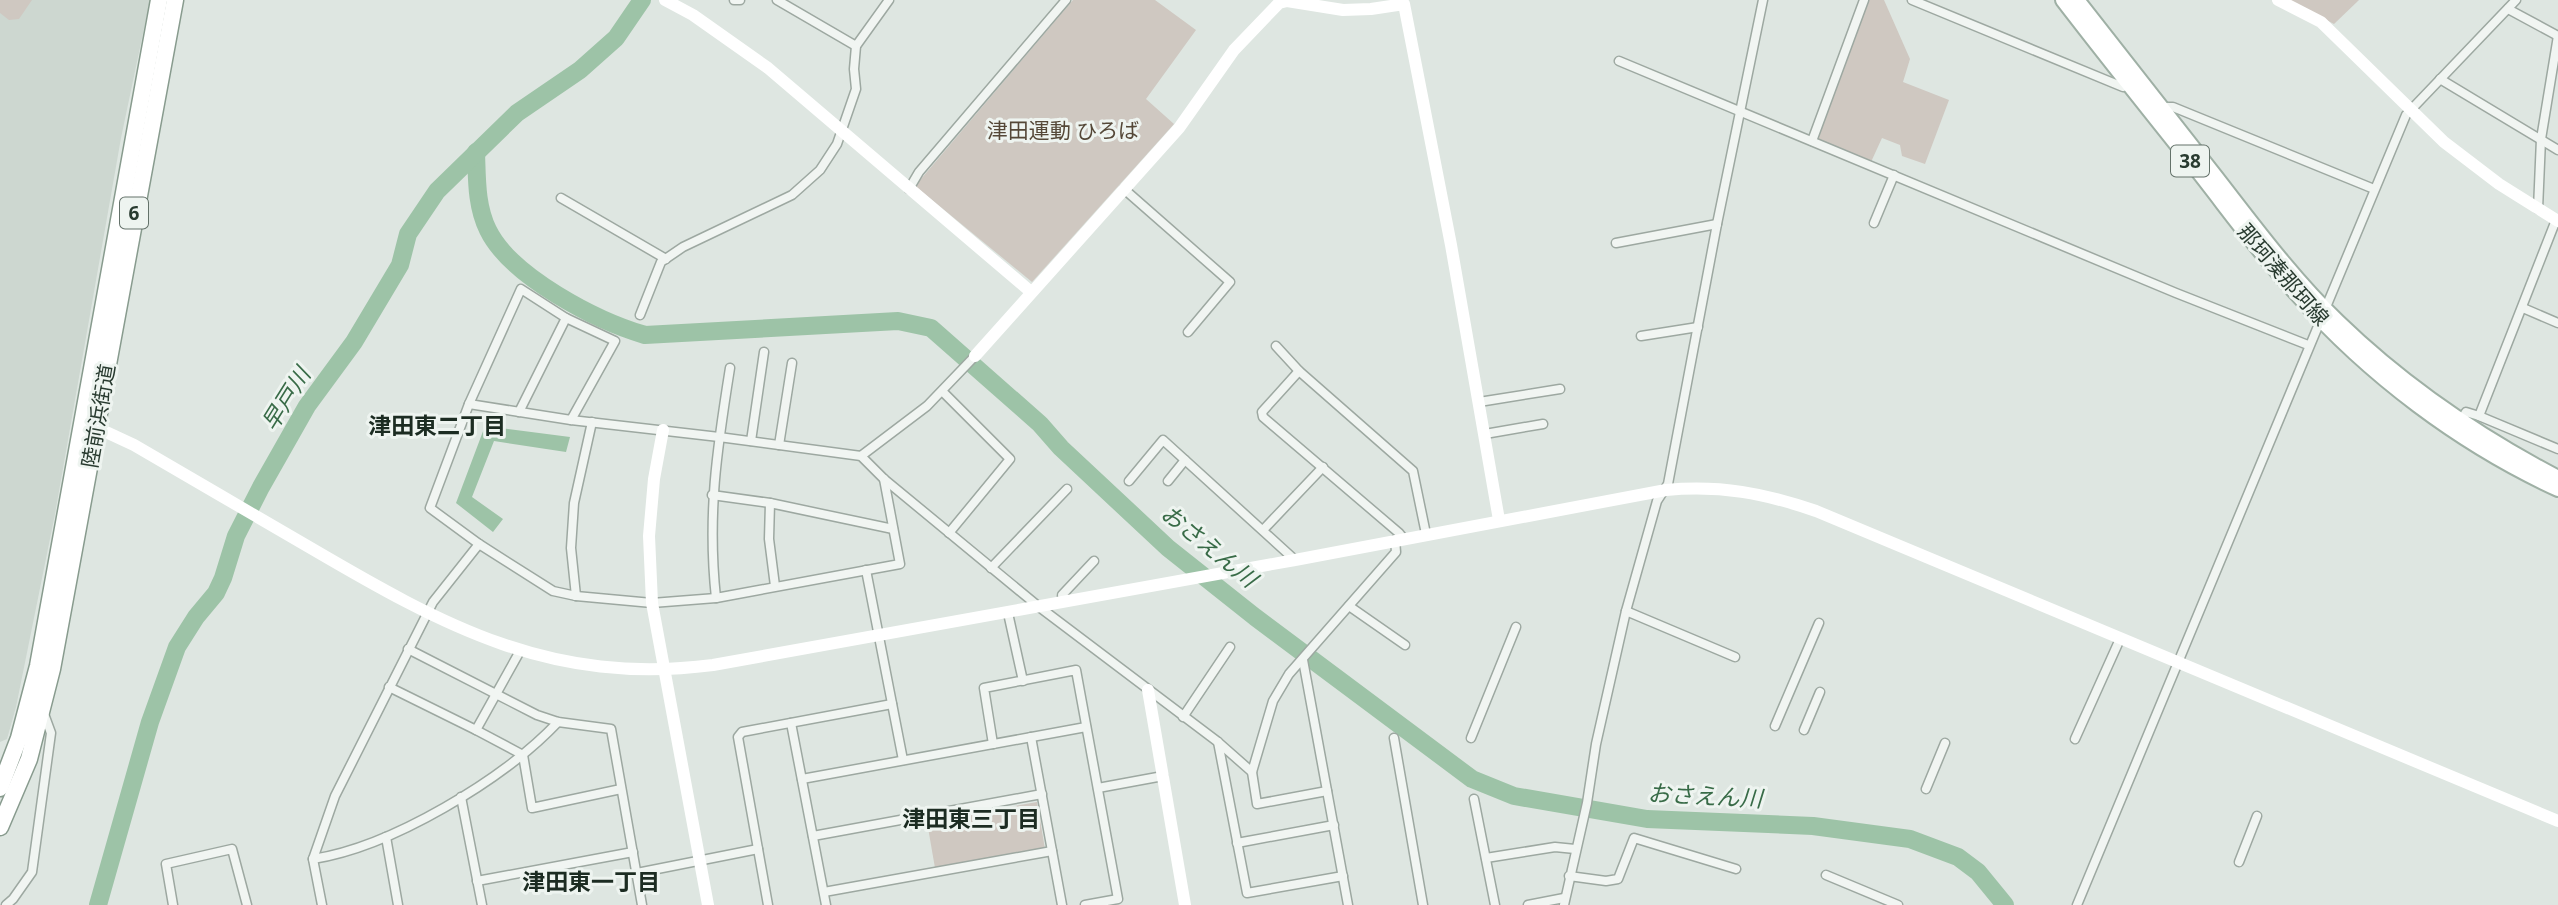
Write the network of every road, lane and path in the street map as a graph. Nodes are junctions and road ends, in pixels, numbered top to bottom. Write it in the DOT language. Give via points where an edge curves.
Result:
graph roads {
  1 [pos="159,0"];
  2 [pos="175,0"];
  3 [pos="666,0"];
  4 [pos="734,0"];
  5 [pos="740,0"];
  6 [pos="777,0"];
  7 [pos="1066,0"];
  8 [pos="1763,0"];
  9 [pos="1864,0"];
  10 [pos="1912,0"];
  11 [pos="2063,0"];
  12 [pos="2077,0"];
  13 [pos="2278,0"];
  14 [pos="2515,0"];
  15 [pos="884,1"];
  16 [pos="1288,1"];
  17 [pos="1403,2"];
  18 [pos="2508,9"];
  19 [pos="2558,36"];
  20 [pos="856,46"];
  21 [pos="1619,61"];
  22 [pos="2550,76"];
  23 [pos="2440,79"];
  24 [pos="2558,81"];
  25 [pos="2129,85"];
  26 [pos="2161,107"];
  27 [pos="2412,110"];
  28 [pos="1741,113"];
  29 [pos="842,130"];
  30 [pos="2541,139"];
  31 [pos="1812,141"];
  32 [pos="2558,149"];
  33 [pos="1894,175"];
  34 [pos="909,189"];
  35 [pos="2374,189"];
  36 [pos="1124,190"];
  37 [pos="561,198"];
  38 [pos="2538,209"];
  39 [pos="2557,221"];
  40 [pos="1874,223"];
  41 [pos="1717,224"];
  42 [pos="1616,243"];
  43 [pos="666,259"];
  44 [pos="1031,292"];
  45 [pos="2523,308"];
  46 [pos="2322,314"];
  47 [pos="640,315"];
  48 [pos="566,318"];
  49 [pos="2558,323"];
  50 [pos="1698,327"];
  51 [pos="1188,332"];
  52 [pos="1641,336"];
  53 [pos="2308,345"];
  54 [pos="1276,346"];
  55 [pos="764,352"];
  56 [pos="975,356"];
  57 [pos="792,363"];
  58 [pos="730,368"];
  59 [pos="1299,371"];
  60 [pos="1560,389"];
  61 [pos="943,392"];
  62 [pos="1479,402"];
  63 [pos="469,404"];
  64 [pos="519,412"];
  65 [pos="2479,416"];
  66 [pos="571,420"];
  67 [pos="2461,421"];
  68 [pos="592,422"];
  69 [pos="89,424"];
  70 [pos="1543,424"];
  71 [pos="663,430"];
  72 [pos="1485,434"];
  73 [pos="719,437"];
  74 [pos="751,441"];
  75 [pos="779,444"];
  76 [pos="2558,449"];
  77 [pos="861,456"];
  78 [pos="1185,460"];
  79 [pos="1323,467"];
  80 [pos="2558,478"];
  81 [pos="884,479"];
  82 [pos="1129,481"];
  83 [pos="1168,481"];
  84 [pos="1067,489"];
  85 [pos="2558,489"];
  86 [pos="1666,490"];
  87 [pos="712,495"];
  88 [pos="770,503"];
  89 [pos="1499,520"];
  90 [pos="893,529"];
  91 [pos="1263,530"];
  92 [pos="949,533"];
  93 [pos="1426,534"];
  94 [pos="1399,539"];
  95 [pos="479,544"];
  96 [pos="1295,560"];
  97 [pos="1094,561"];
  98 [pos="991,568"];
  99 [pos="866,570"];
  100 [pos="775,586"];
  101 [pos="576,596"];
  102 [pos="716,598"];
  103 [pos="1063,601"];
  104 [pos="652,603"];
  105 [pos="1349,606"];
  106 [pos="1038,607"];
  107 [pos="1626,611"];
  108 [pos="428,612"];
  109 [pos="1007,612"];
  110 [pos="1819,623"];
  111 [pos="1516,627"];
  112 [pos="878,635"];
  113 [pos="2120,639"];
  114 [pos="1405,645"];
  115 [pos="1230,648"];
  116 [pos="408,649"];
  117 [pos="520,651"];
  118 [pos="1735,657"];
  119 [pos="1303,660"];
  120 [pos="2178,663"];
  121 [pos="663,669"];
  122 [pos="1023,681"];
  123 [pos="388,687"];
  124 [pos="1148,690"];
  125 [pos="1820,692"];
  126 [pos="497,694"];
  127 [pos="892,704"];
  128 [pos="43,711"];
  129 [pos="1183,716"];
  130 [pos="558,722"];
  131 [pos="791,723"];
  132 [pos="1775,726"];
  133 [pos="1086,727"];
  134 [pos="476,730"];
  135 [pos="1804,730"];
  136 [pos="1031,737"];
  137 [pos="1394,738"];
  138 [pos="1471,738"];
  139 [pos="2075,738"];
  140 [pos="1218,742"];
  141 [pos="1945,743"];
  142 [pos="993,744"];
  143 [pos="523,755"];
  144 [pos="903,760"];
  145 [pos="10,769"];
  146 [pos="1252,772"];
  147 [pos="1163,776"];
  148 [pos="802,779"];
  149 [pos="0,788"];
  150 [pos="1098,788"];
  151 [pos="621,789"];
  152 [pos="1926,789"];
  153 [pos="1327,790"];
  154 [pos="1042,794"];
  155 [pos="460,797"];
  156 [pos="1474,799"];
  157 [pos="2257,816"];
  158 [pos="2558,821"];
  159 [pos="1334,825"];
  160 [pos="0,827"];
  161 [pos="813,836"];
  162 [pos="386,837"];
  163 [pos="1237,843"];
  164 [pos="758,849"];
  165 [pos="1575,849"];
  166 [pos="1052,851"];
  167 [pos="633,852"];
  168 [pos="1486,858"];
  169 [pos="313,859"];
  170 [pos="700,861"];
  171 [pos="2239,862"];
  172 [pos="1736,869"];
  173 [pos="637,873"];
  174 [pos="1343,876"];
  175 [pos="1569,876"];
  176 [pos="1826,876"];
  177 [pos="477,881"];
  178 [pos="824,892"];
  179 [pos="10,902"];
  180 [pos="1564,902"];
  181 [pos="24,905"];
  182 [pos="173,905"];
  183 [pos="247,905"];
  184 [pos="322,905"];
  185 [pos="398,905"];
  186 [pos="482,905"];
  187 [pos="642,905"];
  188 [pos="708,905"];
  189 [pos="768,905"];
  190 [pos="826,905"];
  191 [pos="1062,905"];
  192 [pos="1086,905"];
  193 [pos="1185,905"];
  194 [pos="1348,905"];
  195 [pos="1423,905"];
  196 [pos="1495,905"];
  197 [pos="1528,905"];
  198 [pos="1898,905"];
  199 [pos="2077,905"];
  1 -- 69 [label="highway, 陸前浜街道 / 6"];
  2 -- 69 [label="highway, 陸前浜街道 / 6"];
  3 -- 29 [label="street" via="732,40"];
  4 -- 5 [label="street"];
  6 -- 20 [label="street"];
  7 -- 34 [label="street"];
  8 -- 28 [label="street"];
  9 -- 31 [label="street"];
  10 -- 25 [label="street" via="2123,87"];
  11 -- 25 [label="main road, 那珂湊那珂線 / 38"];
  12 -- 26 [label="main road, 那珂湊那珂線 / 38"];
  13 -- 27 [label="street" via="2321,22"];
  14 -- 18 [label="street"];
  15 -- 20 [label="street"];
  16 -- 17 [label="street" via="1343,10"];
  16 -- 36 [label="street" via="1279,3 1245,36 1179,128"];
  17 -- 62 [label="street"];
  18 -- 19 [label="street"];
  18 -- 23 [label="street"];
  19 -- 22 [label="street"];
  20 -- 29 [label="street" via="856,89"];
  21 -- 28 [label="street"];
  22 -- 24 [label="street"];
  22 -- 30 [label="street"];
  23 -- 27 [label="street"];
  23 -- 30 [label="street"];
  25 -- 46 [label="main road, 那珂湊那珂線 / 38" via="2277,272"];
  26 -- 35 [label="street" via="2173,107"];
  26 -- 46 [label="main road, 那珂湊那珂線 / 38"];
  27 -- 35 [label="street"];
  27 -- 38 [label="street" via="2476,168"];
  28 -- 31 [label="street"];
  28 -- 41 [label="street"];
  29 -- 34 [label="street"];
  29 -- 43 [label="street" via="820,170 792,195"];
  30 -- 32 [label="street"];
  30 -- 38 [label="street"];
  31 -- 33 [label="street"];
  33 -- 40 [label="street"];
  33 -- 53 [label="street"];
  34 -- 44 [label="street"];
  35 -- 46 [label="street"];
  36 -- 44 [label="street"];
  36 -- 51 [label="street" via="1230,282"];
  37 -- 43 [label="street"];
  38 -- 39 [label="street"];
  39 -- 45 [label="street"];
  41 -- 42 [label="street"];
  41 -- 50 [label="street"];
  43 -- 47 [label="street"];
  44 -- 56 [label="street"];
  45 -- 49 [label="street"];
  45 -- 65 [label="street"];
  46 -- 53 [label="street"];
  46 -- 67 [label="main road, 那珂湊那珂線 / 38"];
  46 -- 85 [label="main road, 那珂湊那珂線 / 38" via="2380,374 2433,415 2507,463"];
  48 -- 63 [label="street" via="521,289"];
  48 -- 64 [label="street"];
  48 -- 66 [label="street" via="615,341"];
  50 -- 52 [label="street"];
  50 -- 86 [label="street"];
  53 -- 120 [label="street"];
  54 -- 59 [label="street"];
  55 -- 74 [label="street"];
  56 -- 61 [label="street"];
  57 -- 75 [label="street"];
  58 -- 73 [label="street"];
  59 -- 79 [label="street" via="1262,412 1263,417"];
  59 -- 93 [label="street" via="1413,471"];
  60 -- 62 [label="street"];
  61 -- 77 [label="street"];
  61 -- 92 [label="street" via="1010,459"];
  62 -- 72 [label="street"];
  63 -- 64 [label="street"];
  63 -- 95 [label="street" via="430,508"];
  64 -- 66 [label="street"];
  65 -- 67 [label="street" via="2466,412"];
  65 -- 76 [label="street"];
  66 -- 68 [label="street"];
  67 -- 80 [label="main road, 那珂湊那珂線 / 38"];
  68 -- 71 [label="street"];
  68 -- 101 [label="street" via="574,503 571,548"];
  69 -- 108 [label="street"];
  69 -- 128 [label="highway, 陸前浜街道 / 6" via="79,529"];
  69 -- 145 [label="highway, 陸前浜街道 / 6" via="38,666"];
  70 -- 72 [label="street"];
  71 -- 73 [label="street"];
  71 -- 104 [label="street" via="649,536"];
  72 -- 89 [label="street"];
  73 -- 74 [label="street"];
  73 -- 87 [label="street"];
  74 -- 75 [label="street"];
  75 -- 77 [label="street"];
  77 -- 81 [label="street"];
  78 -- 82 [label="street" via="1163,440"];
  78 -- 83 [label="street"];
  78 -- 91 [label="street"];
  79 -- 91 [label="street"];
  79 -- 94 [label="street"];
  81 -- 90 [label="street"];
  81 -- 92 [label="street"];
  84 -- 98 [label="street"];
  86 -- 89 [label="street"];
  86 -- 107 [label="street" via="1657,501"];
  86 -- 113 [label="street" via="1714,488 1775,497"];
  87 -- 88 [label="street"];
  87 -- 102 [label="street"];
  88 -- 90 [label="street"];
  88 -- 100 [label="street"];
  89 -- 93 [label="street"];
  90 -- 99 [label="street" via="900,564"];
  91 -- 96 [label="street"];
  92 -- 98 [label="street"];
  93 -- 94 [label="street"];
  94 -- 96 [label="street"];
  94 -- 105 [label="street" via="1396,552"];
  95 -- 101 [label="street" via="553,591"];
  95 -- 108 [label="street"];
  96 -- 103 [label="street"];
  97 -- 103 [label="street" via="1062,595"];
  98 -- 106 [label="street"];
  99 -- 100 [label="street"];
  99 -- 112 [label="street"];
  100 -- 102 [label="street"];
  101 -- 104 [label="street"];
  102 -- 104 [label="street"];
  103 -- 106 [label="street"];
  104 -- 121 [label="street"];
  105 -- 114 [label="street"];
  105 -- 119 [label="street"];
  106 -- 109 [label="street"];
  106 -- 124 [label="street"];
  107 -- 118 [label="street"];
  107 -- 165 [label="street"];
  108 -- 116 [label="street"];
  108 -- 117 [label="street"];
  109 -- 112 [label="street"];
  109 -- 122 [label="street"];
  110 -- 132 [label="street"];
  111 -- 138 [label="street"];
  112 -- 121 [label="street" via="713,665"];
  112 -- 127 [label="street"];
  113 -- 120 [label="street"];
  113 -- 139 [label="street"];
  115 -- 129 [label="street"];
  116 -- 123 [label="street"];
  116 -- 126 [label="street"];
  117 -- 121 [label="street" via="602,668"];
  117 -- 126 [label="street"];
  119 -- 146 [label="street" via="1273,701"];
  119 -- 153 [label="street"];
  120 -- 158 [label="street"];
  120 -- 199 [label="street"];
  121 -- 170 [label="street"];
  122 -- 133 [label="street" via="1076,670"];
  122 -- 142 [label="street" via="984,688"];
  123 -- 134 [label="street"];
  123 -- 169 [label="street" via="335,796"];
  124 -- 129 [label="street"];
  124 -- 147 [label="street"];
  125 -- 135 [label="street"];
  126 -- 130 [label="street"];
  126 -- 134 [label="street"];
  127 -- 131 [label="street"];
  127 -- 144 [label="street"];
  128 -- 145 [label="highway, 陸前浜街道 / 6"];
  128 -- 179 [label="street" via="51,733 38,842 32,872"];
  129 -- 140 [label="street"];
  130 -- 143 [label="street"];
  130 -- 151 [label="street" via="611,729"];
  131 -- 148 [label="street"];
  131 -- 164 [label="street" via="742,732 738,737"];
  133 -- 136 [label="street"];
  133 -- 150 [label="street"];
  134 -- 143 [label="street"];
  136 -- 142 [label="street"];
  136 -- 154 [label="street"];
  137 -- 195 [label="street"];
  140 -- 146 [label="street"];
  140 -- 163 [label="street"];
  141 -- 152 [label="street"];
  142 -- 144 [label="street"];
  143 -- 151 [label="street" via="532,808"];
  143 -- 155 [label="street"];
  144 -- 148 [label="street"];
  145 -- 149 [label="highway, 陸前浜街道 / 6"];
  145 -- 160 [label="highway, 陸前浜街道 / 6"];
  146 -- 153 [label="street" via="1257,804"];
  147 -- 150 [label="street"];
  147 -- 193 [label="street"];
  148 -- 161 [label="street"];
  150 -- 192 [label="street" via="1118,899"];
  151 -- 167 [label="street"];
  153 -- 159 [label="street"];
  154 -- 161 [label="street"];
  154 -- 166 [label="street"];
  155 -- 162 [label="street"];
  155 -- 177 [label="street"];
  156 -- 168 [label="street"];
  157 -- 171 [label="street"];
  159 -- 163 [label="street"];
  159 -- 174 [label="street"];
  161 -- 178 [label="street"];
  162 -- 169 [label="street"];
  162 -- 185 [label="street"];
  163 -- 174 [label="street" via="1247,893"];
  164 -- 170 [label="street"];
  164 -- 189 [label="street"];
  165 -- 168 [label="street" via="1555,847"];
  165 -- 175 [label="street"];
  166 -- 178 [label="street"];
  166 -- 191 [label="street"];
  167 -- 173 [label="street"];
  167 -- 177 [label="street"];
  168 -- 196 [label="street"];
  169 -- 184 [label="street"];
  170 -- 173 [label="street"];
  170 -- 188 [label="street"];
  172 -- 175 [label="street" via="1634,838 1618,878 1605,881"];
  173 -- 187 [label="street"];
  174 -- 194 [label="street"];
  175 -- 180 [label="street"];
  176 -- 198 [label="street"];
  177 -- 186 [label="street"];
  178 -- 190 [label="street"];
  179 -- 181 [label="street"];
  180 -- 197 [label="street"];
  182 -- 183 [label="street" via="166,864 232,849"];
}
